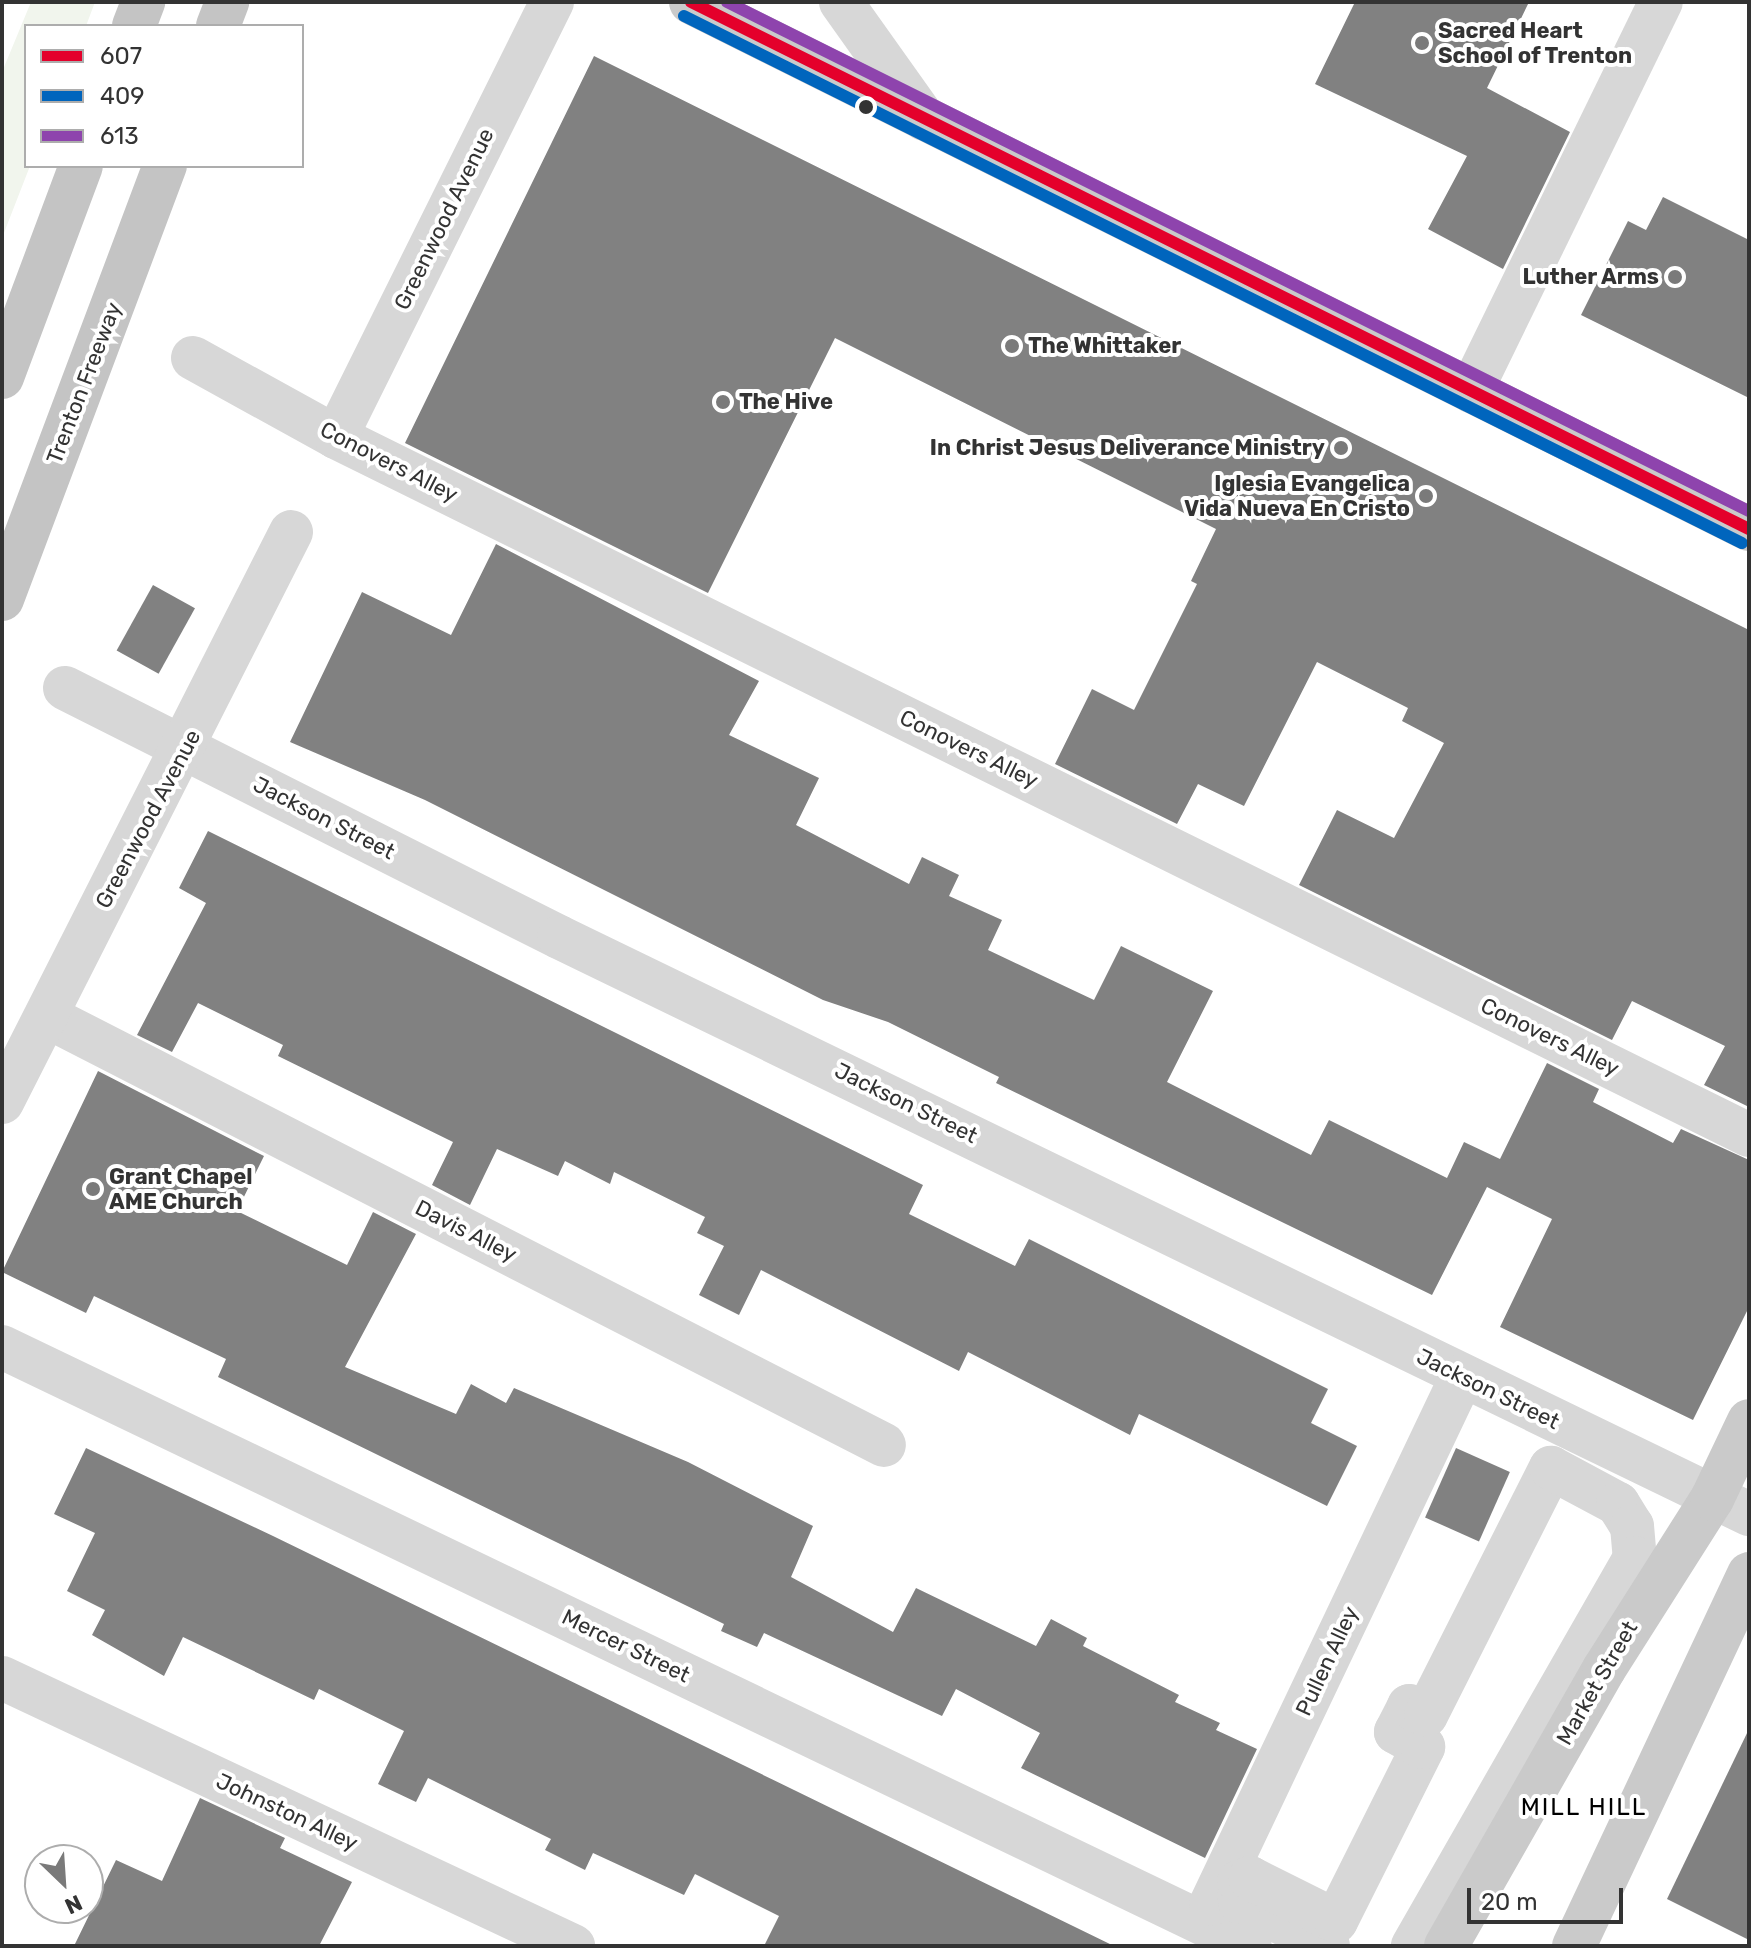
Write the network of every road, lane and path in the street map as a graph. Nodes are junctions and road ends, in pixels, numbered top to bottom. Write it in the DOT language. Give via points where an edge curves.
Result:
graph roads {
  1 [pos="143,2"];
  2 [pos="227,2"];
  3 [pos="552,2"];
  4 [pos="691,2"];
  5 [pos="841,2"];
  6 [pos="1661,2"];
  7 [pos="135,24"];
  8 [pos="219,24"];
  9 [pos="924,119"];
  10 [pos="80,168"];
  11 [pos="164,168"];
  12 [pos="193,358"];
  13 [pos="2,377"];
  14 [pos="1471,391"];
  15 [pos="336,437"];
  16 [pos="1749,529"];
  17 [pos="291,532"];
  18 [pos="2,599"];
  19 [pos="65,688"];
  20 [pos="186,748"];
  21 [pos="48,1017"];
  22 [pos="2,1102"];
  23 [pos="1749,1135"];
  24 [pos="2,1347"];
  25 [pos="1462,1376"];
  26 [pos="1749,1421"];
  27 [pos="884,1445"];
  28 [pos="1730,1506"];
  29 [pos="1749,1574"];
  30 [pos="2,1678"];
  31 [pos="1196,1935"];
  32 [pos="573,1946"];
  33 [pos="1250,1946"];
  34 [pos="1328,1946"];
  35 [pos="1413,1946"];
  36 [pos="1446,1946"];
  37 [pos="1574,1946"];
  1 -- 7 [label="highway"];
  2 -- 8 [label="highway"];
  3 -- 15 [label="street, Greenwood Avenue"];
  4 -- 9 [label="main road"];
  5 -- 9 [label="street"];
  6 -- 14 [label="street"];
  9 -- 14 [label="main road"];
  10 -- 13 [label="highway"];
  11 -- 18 [label="highway, Trenton Freeway"];
  12 -- 15 [label="street, Conovers Alley"];
  14 -- 16 [label="main road"];
  15 -- 23 [label="street, Conovers Alley"];
  17 -- 20 [label="street, Greenwood Avenue"];
  19 -- 20 [label="street, Jackson Street"];
  20 -- 21 [label="street, Greenwood Avenue"];
  20 -- 25 [label="street, Jackson Street"];
  21 -- 22 [label="street, Greenwood Avenue"];
  21 -- 27 [label="street, Davis Alley"];
  24 -- 31 [label="street, Mercer Street"];
  25 -- 28 [label="street, Jackson Street"];
  25 -- 31 [label="street, Pullen Alley"];
  26 -- 28 [label="main road, Market Street"];
  28 -- 36 [label="main road, Market Street" via="1604,1669"];
  29 -- 37 [label="main road"];
  30 -- 32 [label="street, Johnston Alley"];
  31 -- 33 [label="street, Mercer Street"];
  34 -- 35 [label="street" via="1240,1902 1239,1882 1250,1878 1336,1921 1423,1747 1396,1732 1409,1706 1426,1715 1551,1468 1618,1504 1632,1526 1635,1558"];
}
